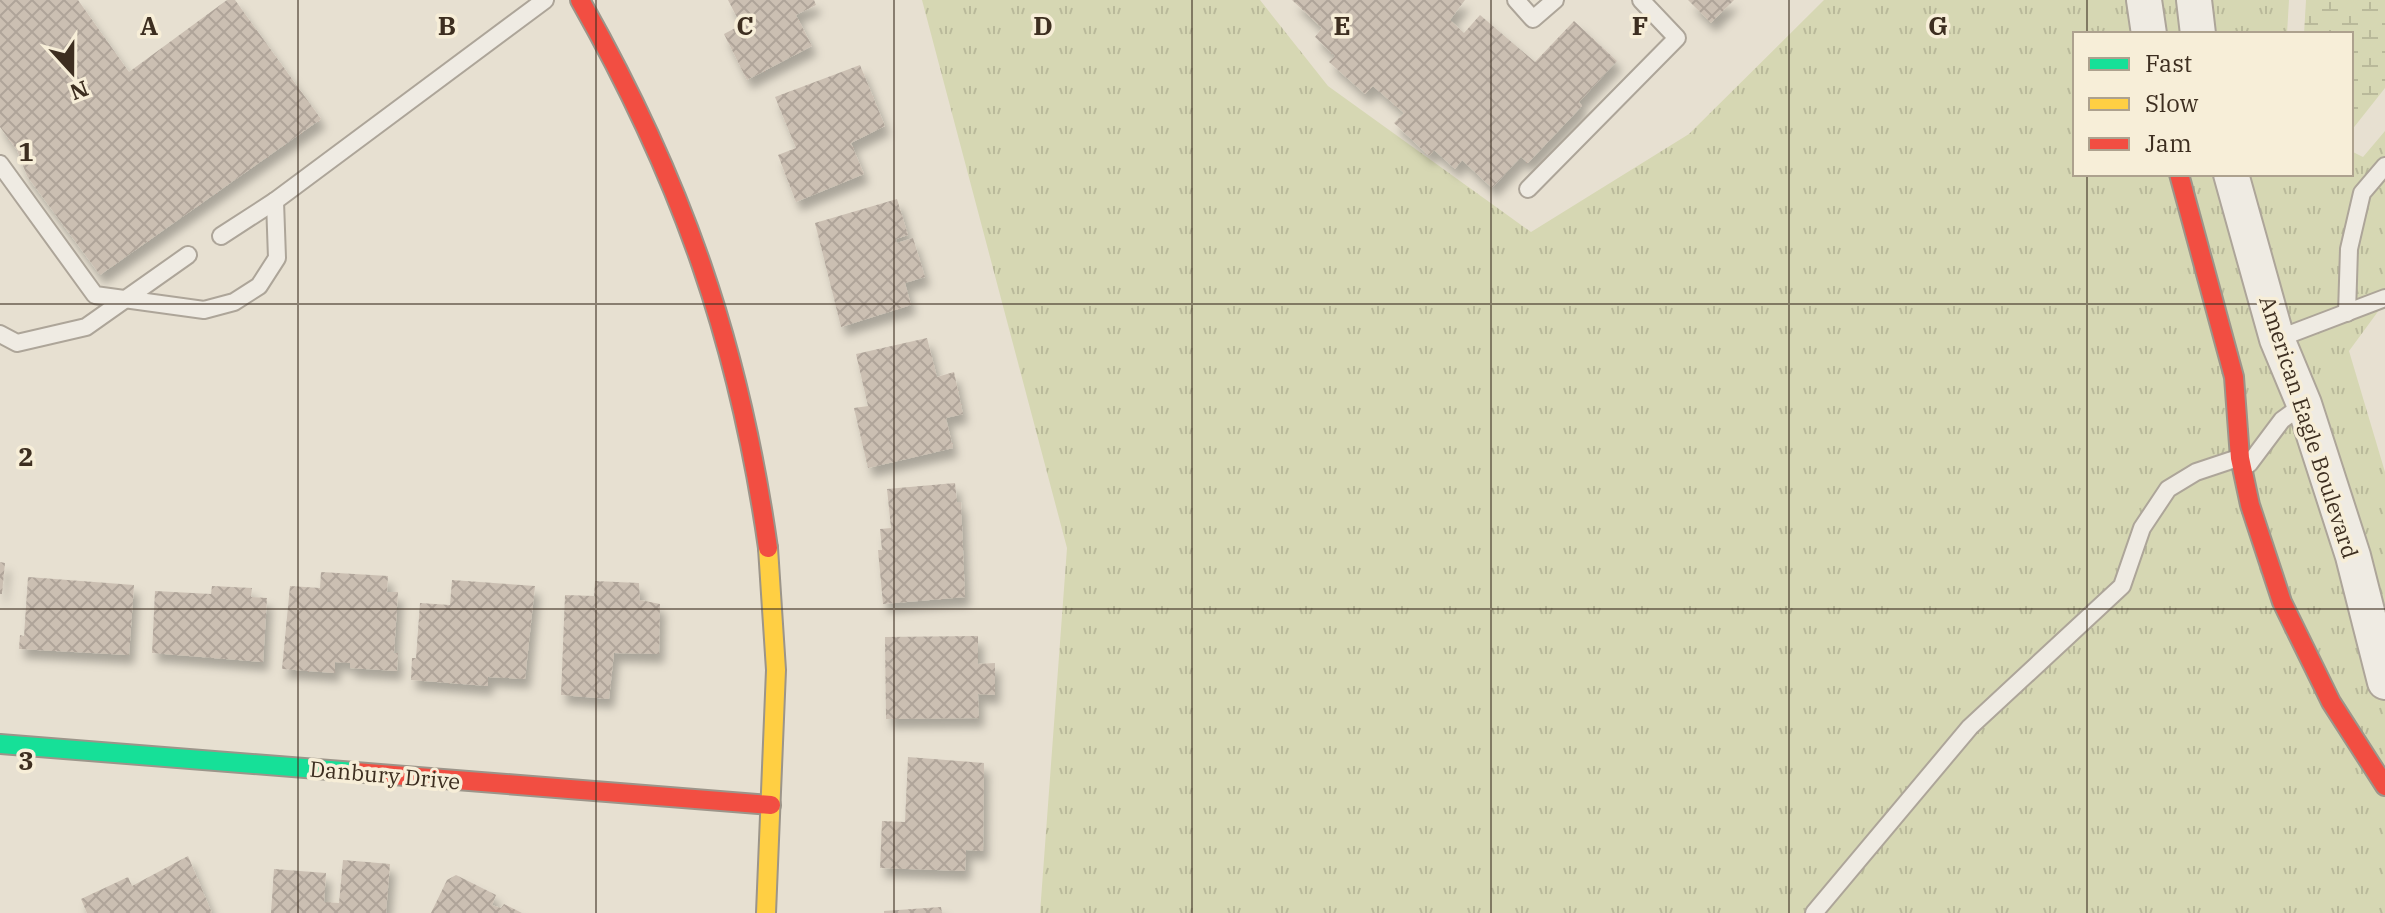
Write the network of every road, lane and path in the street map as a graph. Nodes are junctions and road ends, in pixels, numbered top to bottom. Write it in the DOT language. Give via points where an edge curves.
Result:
graph roads {
  1 [pos="545,0"];
  2 [pos="580,0"];
  3 [pos="1516,0"];
  4 [pos="1555,0"];
  5 [pos="1641,0"];
  6 [pos="2144,0"];
  7 [pos="2194,0"];
  8 [pos="2149,32"];
  9 [pos="2198,32"];
  10 [pos="0,164"];
  11 [pos="2385,166"];
  12 [pos="2180,176"];
  13 [pos="2232,176"];
  14 [pos="1528,189"];
  15 [pos="275,201"];
  16 [pos="221,236"];
  17 [pos="188,255"];
  18 [pos="2385,298"];
  19 [pos="124,300"];
  20 [pos="2347,313"];
  21 [pos="0,334"];
  22 [pos="2277,339"];
  23 [pos="2304,404"];
  24 [pos="2241,464"];
  25 [pos="2385,682"];
  26 [pos="0,744"];
  27 [pos="2385,786"];
  28 [pos="771,805"];
  29 [pos="766,913"];
  30 [pos="1814,913"];
  1 -- 15 [label="lane"];
  2 -- 28 [label="street" via="631,91 688,220 747,417 771,579 776,697"];
  3 -- 4 [label="lane" via="1533,19"];
  5 -- 14 [label="lane" via="1677,38"];
  6 -- 8 [label="street"];
  7 -- 9 [label="street"];
  10 -- 19 [label="lane" via="95,295"];
  11 -- 20 [label="lane" via="2362,193 2349,249"];
  12 -- 24 [label="street" via="2234,377"];
  13 -- 22 [label="street, American Eagle Boulevard"];
  15 -- 16 [label="lane"];
  15 -- 19 [label="lane" via="277,258 259,286 234,302 204,310"];
  17 -- 19 [label="lane"];
  18 -- 20 [label="lane"];
  19 -- 21 [label="lane" via="86,327 52,337 17,343"];
  20 -- 22 [label="lane"];
  22 -- 23 [label="street, American Eagle Boulevard"];
  23 -- 24 [label="lane"];
  23 -- 25 [label="street, American Eagle Boulevard" via="2353,556"];
  24 -- 27 [label="street" via="2282,602 2331,702"];
  24 -- 30 [label="lane" via="2196,472 2168,489 2142,528 2122,586 1970,727"];
  26 -- 28 [label="street, Danbury Drive"];
  28 -- 29 [label="street"];
}
